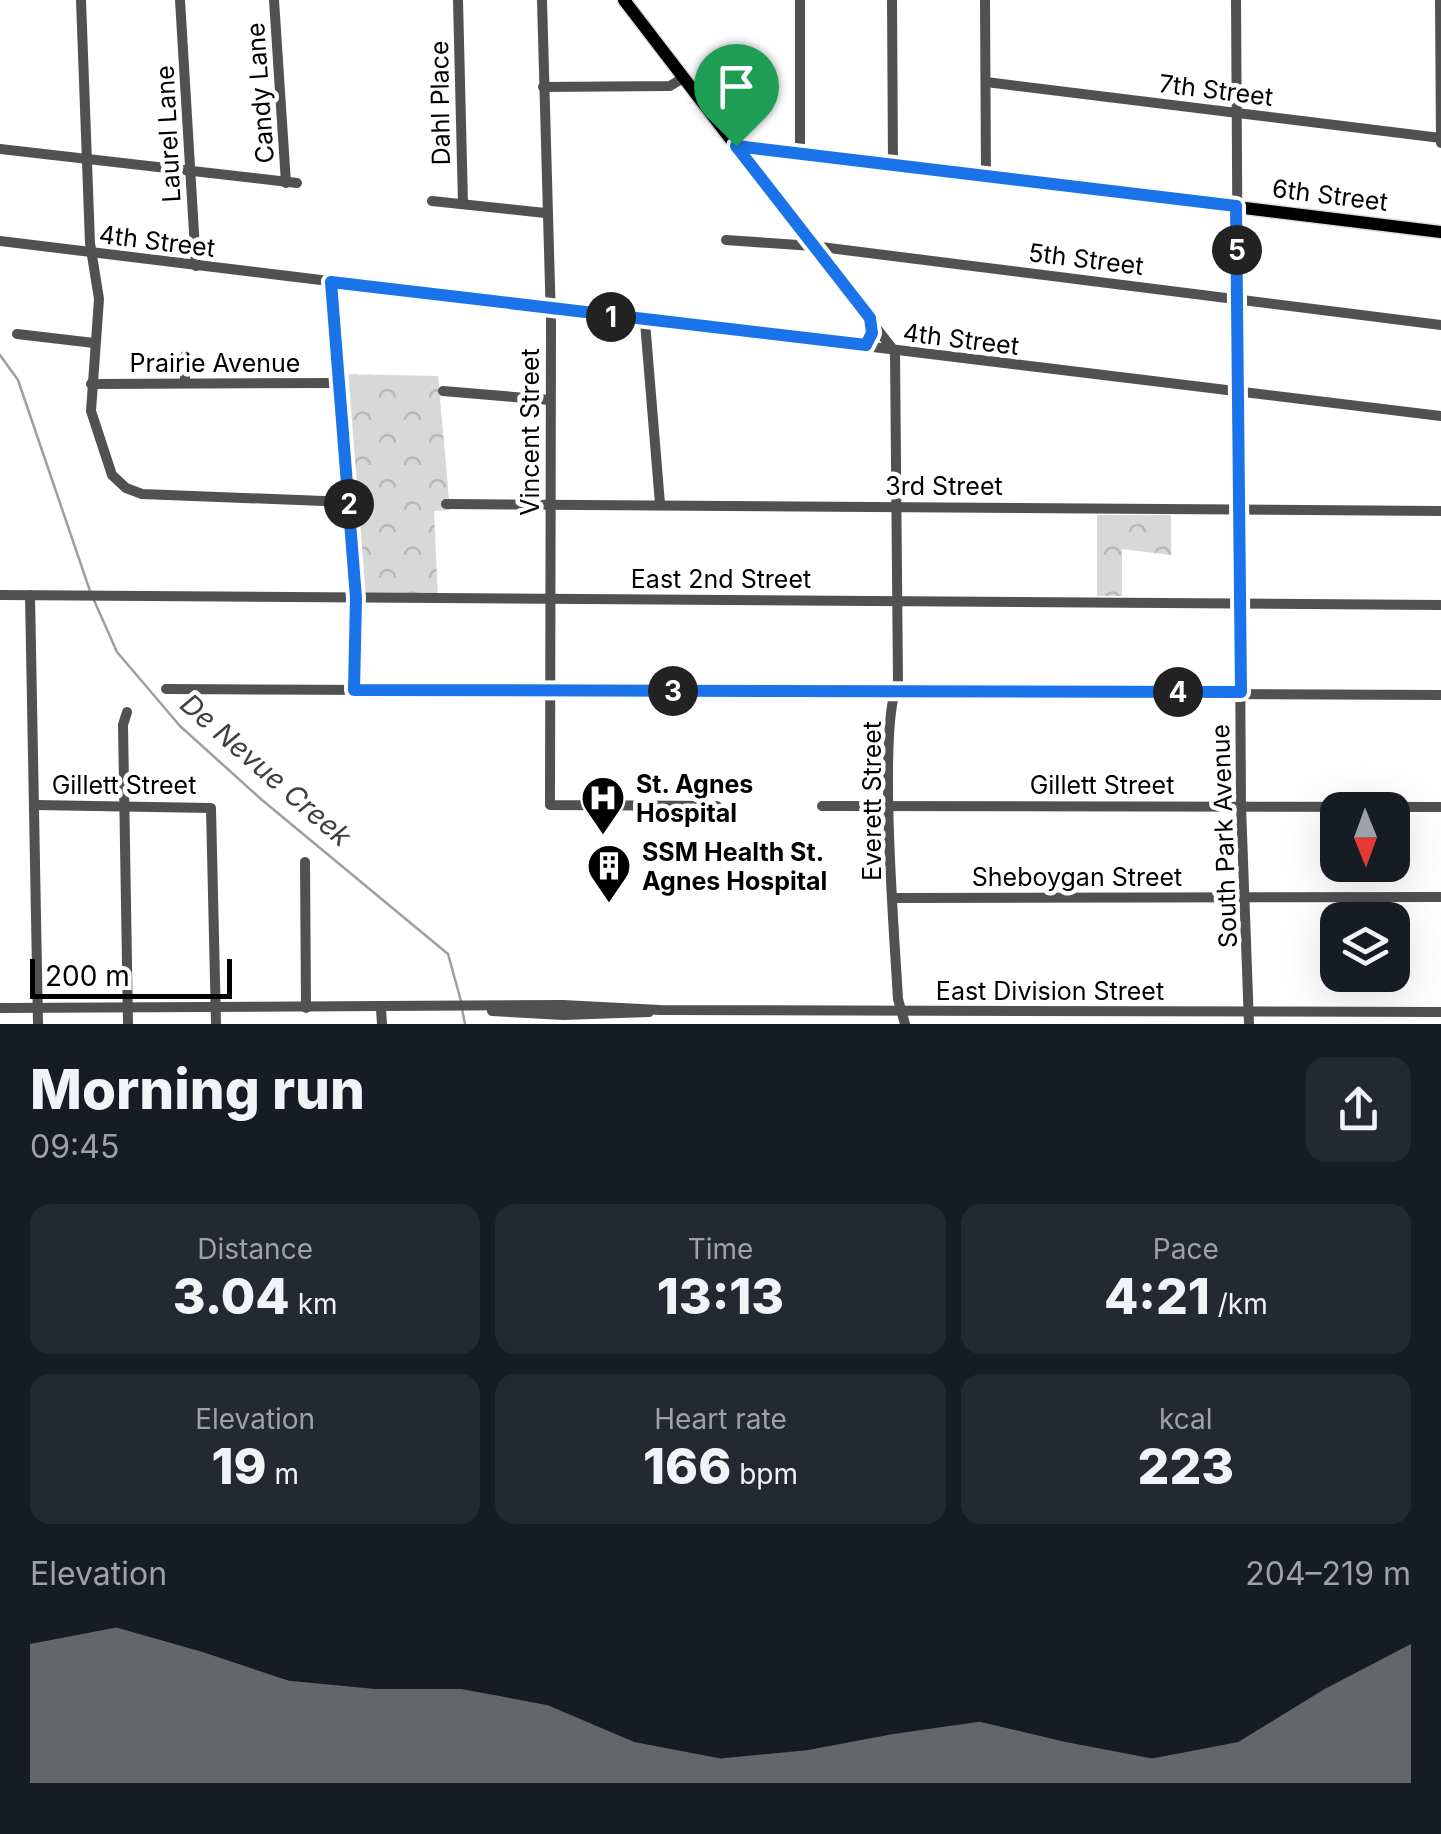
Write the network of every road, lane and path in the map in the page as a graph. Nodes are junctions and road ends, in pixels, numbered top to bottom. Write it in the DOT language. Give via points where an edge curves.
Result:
graph roads {
  1 [pos="81,0"];
  2 [pos="180,0"];
  3 [pos="274,0"];
  4 [pos="458,0"];
  5 [pos="542,0"];
  6 [pos="624,0"];
  7 [pos="800,0"];
  8 [pos="892,0"];
  9 [pos="985,0"];
  10 [pos="1236,0"];
  11 [pos="1440,0"];
  12 [pos="1441,47"];
  13 [pos="683,78"];
  14 [pos="986,82"];
  15 [pos="543,88"];
  16 [pos="1237,113"];
  17 [pos="1441,141"];
  18 [pos="736,146"];
  19 [pos="0,149"];
  20 [pos="800,152"];
  21 [pos="86,160"];
  22 [pos="892,164"];
  23 [pos="191,170"];
  24 [pos="986,176"];
  25 [pos="432,201"];
  26 [pos="463,204"];
  27 [pos="1236,206"];
  28 [pos="545,213"];
  29 [pos="1441,232"];
  30 [pos="726,240"];
  31 [pos="0,241"];
  32 [pos="814,246"];
  33 [pos="91,254"];
  34 [pos="196,266"];
  35 [pos="331,282"];
  36 [pos="1238,298"];
  37 [pos="548,309"];
  38 [pos="870,318"];
  39 [pos="645,322"];
  40 [pos="1441,325"];
  41 [pos="17,334"];
  42 [pos="94,343"];
  43 [pos="861,348"];
  44 [pos="895,352"];
  45 [pos="185,356"];
  46 [pos="186,383"];
  47 [pos="339,383"];
  48 [pos="91,384"];
  49 [pos="442,392"];
  50 [pos="1238,392"];
  51 [pos="550,400"];
  52 [pos="1441,416"];
  53 [pos="348,502"];
  54 [pos="446,504"];
  55 [pos="660,504"];
  56 [pos="897,505"];
  57 [pos="550,506"];
  58 [pos="1240,507"];
  59 [pos="1441,511"];
  60 [pos="0,595"];
  61 [pos="30,595"];
  62 [pos="356,598"];
  63 [pos="551,598"];
  64 [pos="898,600"];
  65 [pos="1240,602"];
  66 [pos="1441,605"];
  67 [pos="166,688"];
  68 [pos="354,690"];
  69 [pos="894,691"];
  70 [pos="549,692"];
  71 [pos="1241,692"];
  72 [pos="1441,695"];
  73 [pos="128,712"];
  74 [pos="126,804"];
  75 [pos="36,805"];
  76 [pos="890,805"];
  77 [pos="717,806"];
  78 [pos="822,806"];
  79 [pos="1242,806"];
  80 [pos="1441,807"];
  81 [pos="305,862"];
  82 [pos="1246,896"];
  83 [pos="1441,896"];
  84 [pos="893,898"];
  85 [pos="0,1008"];
  86 [pos="38,1008"];
  87 [pos="306,1008"];
  88 [pos="127,1009"];
  89 [pos="216,1009"];
  90 [pos="381,1009"];
  91 [pos="695,1009"];
  92 [pos="775,1010"];
  93 [pos="902,1011"];
  94 [pos="1006,1011"];
  95 [pos="1100,1011"];
  96 [pos="1249,1011"];
  97 [pos="1441,1012"];
  98 [pos="1347,1018"];
  99 [pos="38,1024"];
  100 [pos="128,1024"];
  101 [pos="216,1024"];
  102 [pos="382,1024"];
  103 [pos="696,1024"];
  104 [pos="776,1024"];
  105 [pos="905,1024"];
  106 [pos="1006,1024"];
  107 [pos="1100,1024"];
  108 [pos="1250,1024"];
  1 -- 21 [label="street"];
  2 -- 23 [label="street, Laurel Lane"];
  3 -- 23 [label="street, Candy Lane" via="292,183"];
  4 -- 26 [label="street, Dahl Place"];
  5 -- 15 [label="street, Vincent Street"];
  6 -- 13 [label="main road"];
  7 -- 20 [label="street"];
  8 -- 22 [label="street"];
  9 -- 14 [label="street"];
  10 -- 16 [label="street, South Park Avenue"];
  11 -- 12 [label="street"];
  12 -- 17 [label="street"];
  13 -- 15 [label="street" via="670,86"];
  13 -- 18 [label="main road"];
  14 -- 16 [label="street, 7th Street"];
  14 -- 24 [label="street"];
  15 -- 28 [label="street, Vincent Street"];
  16 -- 17 [label="street, 7th Street"];
  16 -- 27 [label="street, South Park Avenue"];
  18 -- 20 [label="main road, 6th Street"];
  18 -- 32 [label="street"];
  19 -- 21 [label="street"];
  20 -- 22 [label="main road, 6th Street"];
  21 -- 23 [label="street"];
  21 -- 33 [label="street"];
  22 -- 24 [label="main road, 6th Street"];
  23 -- 34 [label="street, Laurel Lane"];
  24 -- 27 [label="main road, 6th Street"];
  25 -- 26 [label="street"];
  26 -- 28 [label="street"];
  27 -- 29 [label="main road, 6th Street"];
  27 -- 36 [label="street, South Park Avenue"];
  28 -- 37 [label="street, Vincent Street"];
  30 -- 32 [label="street, 5th Street"];
  31 -- 33 [label="street, 4th Street"];
  32 -- 36 [label="street, 5th Street"];
  32 -- 38 [label="street"];
  33 -- 34 [label="street, 4th Street"];
  33 -- 42 [label="street" via="100,298"];
  34 -- 35 [label="street, 4th Street"];
  35 -- 37 [label="street, 4th Street"];
  35 -- 47 [label="street"];
  36 -- 40 [label="street, 5th Street"];
  36 -- 50 [label="street, South Park Avenue"];
  37 -- 39 [label="street, 4th Street"];
  37 -- 51 [label="street, Vincent Street"];
  38 -- 43 [label="street" via="872,336"];
  38 -- 44 [label="street"];
  39 -- 43 [label="street, 4th Street"];
  39 -- 55 [label="street"];
  41 -- 42 [label="street"];
  42 -- 48 [label="street"];
  43 -- 44 [label="street, 4th Street"];
  44 -- 50 [label="street, 4th Street"];
  44 -- 56 [label="street, Everett Street"];
  45 -- 46 [label="street"];
  46 -- 47 [label="street, Prairie Avenue"];
  46 -- 48 [label="street, Prairie Avenue"];
  47 -- 53 [label="street"];
  48 -- 53 [label="street" via="96,433 110,471 130,490 248,502"];
  49 -- 51 [label="street"];
  50 -- 52 [label="street, 4th Street"];
  50 -- 58 [label="street, South Park Avenue"];
  51 -- 57 [label="street, Vincent Street"];
  53 -- 62 [label="street"];
  54 -- 57 [label="street, 3rd Street"];
  55 -- 56 [label="street, 3rd Street"];
  55 -- 57 [label="street, 3rd Street"];
  56 -- 58 [label="street, 3rd Street"];
  56 -- 64 [label="street, Everett Street"];
  57 -- 63 [label="street, Vincent Street"];
  58 -- 59 [label="street, 3rd Street"];
  58 -- 65 [label="street, South Park Avenue"];
  60 -- 61 [label="street, East 2nd Street"];
  61 -- 62 [label="street, East 2nd Street"];
  61 -- 75 [label="street"];
  62 -- 63 [label="street, East 2nd Street"];
  62 -- 68 [label="street"];
  63 -- 64 [label="street, East 2nd Street"];
  63 -- 70 [label="street, Vincent Street"];
  64 -- 65 [label="street, East 2nd Street"];
  64 -- 69 [label="street, Everett Street"];
  65 -- 66 [label="street, East 2nd Street"];
  65 -- 71 [label="street, South Park Avenue"];
  67 -- 68 [label="street"];
  68 -- 70 [label="street"];
  69 -- 70 [label="street"];
  69 -- 71 [label="street"];
  69 -- 76 [label="street, Everett Street"];
  70 -- 77 [label="street, Vincent Street" via="550,805"];
  71 -- 72 [label="street"];
  71 -- 79 [label="street, South Park Avenue"];
  73 -- 74 [label="street"];
  74 -- 75 [label="street, Gillett Street"];
  74 -- 88 [label="street"];
  74 -- 89 [label="street, Gillett Street" via="211,808"];
  75 -- 86 [label="street"];
  76 -- 78 [label="street, Gillett Street"];
  76 -- 79 [label="street, Gillett Street"];
  76 -- 84 [label="street, Everett Street"];
  79 -- 80 [label="street, Gillett Street"];
  79 -- 82 [label="street, South Park Avenue"];
  81 -- 87 [label="street"];
  82 -- 83 [label="street, Sheboygan Street"];
  82 -- 84 [label="street, Sheboygan Street"];
  82 -- 96 [label="street, South Park Avenue"];
  84 -- 93 [label="street, Everett Street"];
  85 -- 86 [label="street, East Division Street"];
  86 -- 88 [label="street, East Division Street"];
  86 -- 99 [label="street"];
  87 -- 89 [label="street, East Division Street"];
  87 -- 90 [label="street, East Division Street"];
  88 -- 89 [label="street, East Division Street"];
  88 -- 100 [label="street"];
  89 -- 101 [label="street"];
  90 -- 91 [label="street, East Division Street" via="545,1015"];
  90 -- 102 [label="street"];
  91 -- 92 [label="street, East Division Street"];
  91 -- 103 [label="street"];
  92 -- 93 [label="street, East Division Street"];
  92 -- 104 [label="street"];
  93 -- 94 [label="street, East Division Street"];
  93 -- 105 [label="street, Everett Street"];
  94 -- 95 [label="street, East Division Street"];
  94 -- 106 [label="street"];
  95 -- 96 [label="street, East Division Street"];
  95 -- 107 [label="street"];
  96 -- 98 [label="street, East Division Street"];
  96 -- 108 [label="street, South Park Avenue"];
  97 -- 98 [label="street, East Division Street"];
}
